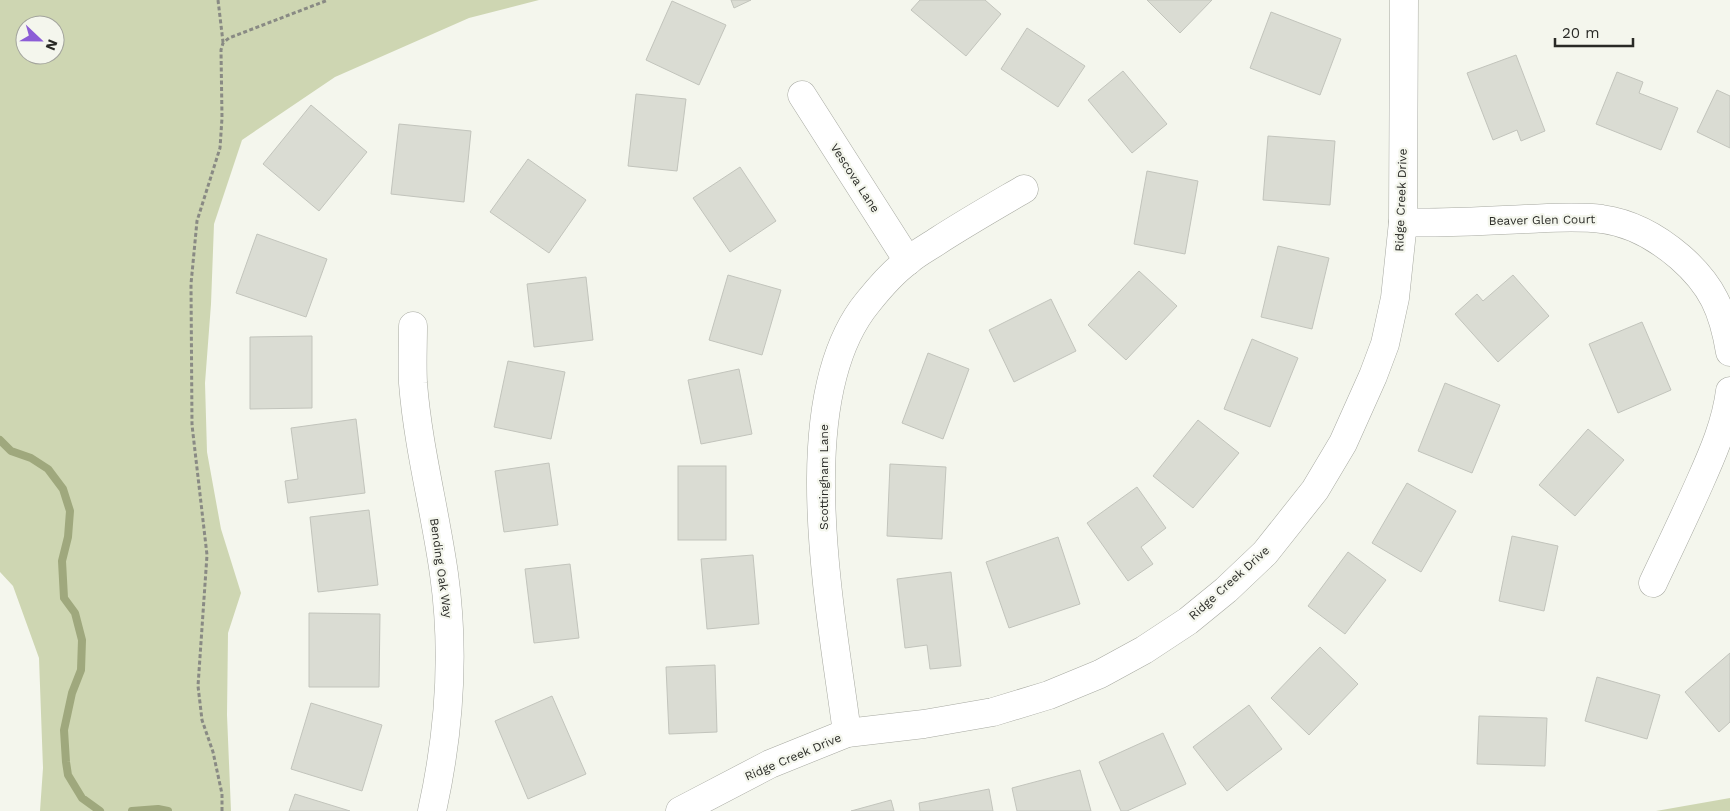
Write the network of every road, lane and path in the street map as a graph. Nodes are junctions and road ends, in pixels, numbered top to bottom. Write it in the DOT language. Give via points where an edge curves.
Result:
graph roads {
  1 [pos="218,0"];
  2 [pos="328,0"];
  3 [pos="1404,0"];
  4 [pos="224,43"];
  5 [pos="802,95"];
  6 [pos="1024,189"];
  7 [pos="1403,222"];
  8 [pos="908,260"];
  9 [pos="413,326"];
  10 [pos="1730,352"];
  11 [pos="1730,391"];
  12 [pos="1653,583"];
  13 [pos="848,733"];
  14 [pos="222,810"];
  15 [pos="432,811"];
  16 [pos="680,811"];
  1 -- 4 [label="path"];
  2 -- 4 [label="path" via="229,38"];
  3 -- 7 [label="street, Ridge Creek Drive"];
  4 -- 14 [label="path" via="221,50 220,148 197,221 191,284 192,426 206,555 198,686 202,720 222,794"];
  5 -- 8 [label="street, Vescova Lane"];
  6 -- 8 [label="street, Scottingham Lane"];
  7 -- 10 [label="street, Beaver Glen Court" via="1436,224 1567,218 1603,219 1633,227 1663,242 1706,283 1720,308"];
  7 -- 13 [label="street, Ridge Creek Drive" via="1395,298 1385,344 1343,443 1315,490 1265,553 1232,584 1188,621 1144,650 1100,674 1049,695 993,712"];
  8 -- 13 [label="street, Scottingham Lane" via="867,303 852,325 836,362 826,400 822,435 823,533"];
  9 -- 15 [label="street, Bending Oak Way" via="415,401 444,574 448,622 448,695"];
  11 -- 12 [label="street" via="1728,410 1711,457"];
  13 -- 16 [label="street, Ridge Creek Drive" via="770,764"];
}
